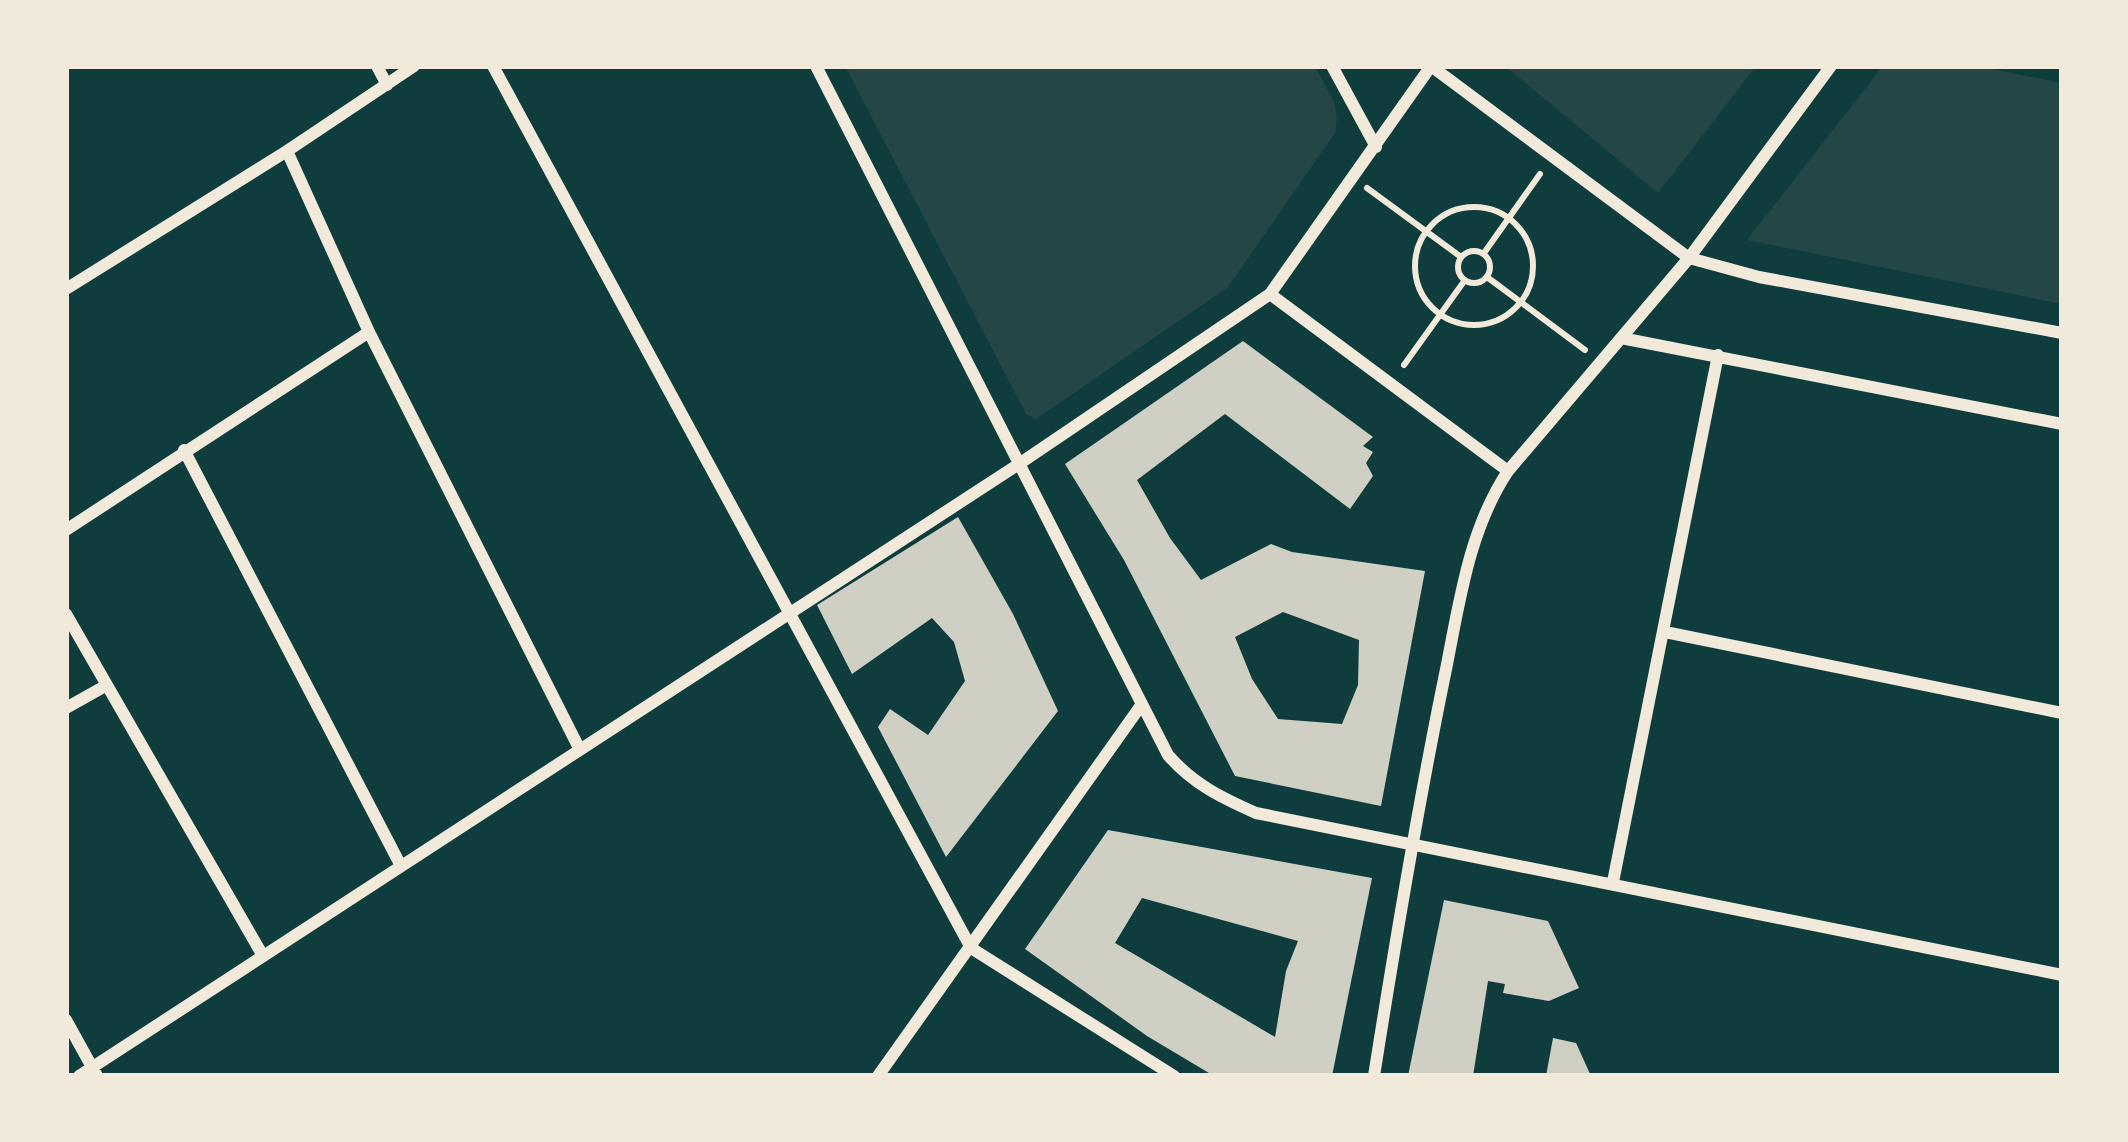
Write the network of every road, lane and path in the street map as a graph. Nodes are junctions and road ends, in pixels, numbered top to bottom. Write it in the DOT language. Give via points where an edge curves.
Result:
graph roads {
  1 [pos="377,66"];
  2 [pos="414,66"];
  3 [pos="494,66"];
  4 [pos="816,66"];
  5 [pos="1332,66"];
  6 [pos="1431,66"];
  7 [pos="1832,66"];
  8 [pos="387,85"];
  9 [pos="1376,147"];
  10 [pos="287,151"];
  11 [pos="1552,156"];
  12 [pos="1354,179"];
  13 [pos="1509,218"];
  14 [pos="1425,231"];
  15 [pos="1484,254"];
  16 [pos="1461,257"];
  17 [pos="1689,258"];
  18 [pos="1487,277"];
  19 [pos="1465,280"];
  20 [pos="68,282"];
  21 [pos="1270,293"];
  22 [pos="1522,302"];
  23 [pos="1440,315"];
  24 [pos="369,332"];
  25 [pos="2062,333"];
  26 [pos="1621,338"];
  27 [pos="1718,355"];
  28 [pos="1600,361"];
  29 [pos="1390,384"];
  30 [pos="2062,424"];
  31 [pos="184,450"];
  32 [pos="1019,464"];
  33 [pos="1508,471"];
  34 [pos="66,530"];
  35 [pos="66,614"];
  36 [pos="787,615"];
  37 [pos="1665,632"];
  38 [pos="107,686"];
  39 [pos="1142,704"];
  40 [pos="66,708"];
  41 [pos="2062,713"];
  42 [pos="580,750"];
  43 [pos="1409,846"];
  44 [pos="401,866"];
  45 [pos="1613,882"];
  46 [pos="970,948"];
  47 [pos="263,956"];
  48 [pos="2062,974"];
  49 [pos="66,1020"];
  50 [pos="94,1072"];
  51 [pos="79,1076"];
  52 [pos="878,1076"];
  53 [pos="1174,1076"];
  54 [pos="1374,1076"];
  1 -- 8 [label="street"];
  2 -- 8 [label="street"];
  3 -- 36 [label="street"];
  4 -- 32 [label="street"];
  5 -- 9 [label="street"];
  6 -- 9 [label="street"];
  6 -- 11 [label="street"];
  7 -- 17 [label="street"];
  8 -- 10 [label="street"];
  9 -- 12 [label="street"];
  10 -- 20 [label="street"];
  10 -- 24 [label="street"];
  11 -- 13 [label="path"];
  11 -- 17 [label="street"];
  12 -- 14 [label="path"];
  12 -- 21 [label="street"];
  13 -- 14 [label="path" via="1465,207"];
  13 -- 15 [label="path"];
  13 -- 22 [label="path" via="1527,238 1534,264"];
  14 -- 16 [label="path"];
  14 -- 23 [label="path" via="1414,269"];
  15 -- 16 [label="path"];
  15 -- 18 [label="path"];
  16 -- 19 [label="path"];
  17 -- 25 [label="street"];
  17 -- 26 [label="street"];
  18 -- 19 [label="path"];
  18 -- 22 [label="path"];
  19 -- 23 [label="path"];
  21 -- 29 [label="street"];
  21 -- 32 [label="street"];
  22 -- 23 [label="path" via="1483,325"];
  22 -- 28 [label="path"];
  23 -- 29 [label="path"];
  24 -- 31 [label="street"];
  24 -- 42 [label="street"];
  26 -- 27 [label="street"];
  26 -- 28 [label="street"];
  27 -- 30 [label="street"];
  27 -- 37 [label="street"];
  28 -- 33 [label="street"];
  29 -- 33 [label="street"];
  31 -- 34 [label="street"];
  31 -- 44 [label="street"];
  32 -- 36 [label="street"];
  32 -- 39 [label="street"];
  33 -- 43 [label="street" via="1477,527"];
  35 -- 38 [label="street"];
  36 -- 42 [label="street"];
  36 -- 46 [label="street"];
  37 -- 41 [label="street"];
  37 -- 45 [label="street"];
  38 -- 40 [label="street"];
  38 -- 47 [label="street"];
  39 -- 43 [label="street" via="1168,755 1216,796 1256,813"];
  39 -- 46 [label="street"];
  42 -- 44 [label="street"];
  43 -- 45 [label="street"];
  43 -- 54 [label="street"];
  44 -- 47 [label="street"];
  45 -- 48 [label="street"];
  46 -- 52 [label="street"];
  46 -- 53 [label="street"];
  47 -- 50 [label="street"];
  49 -- 50 [label="street"];
  50 -- 51 [label="street"];
}
